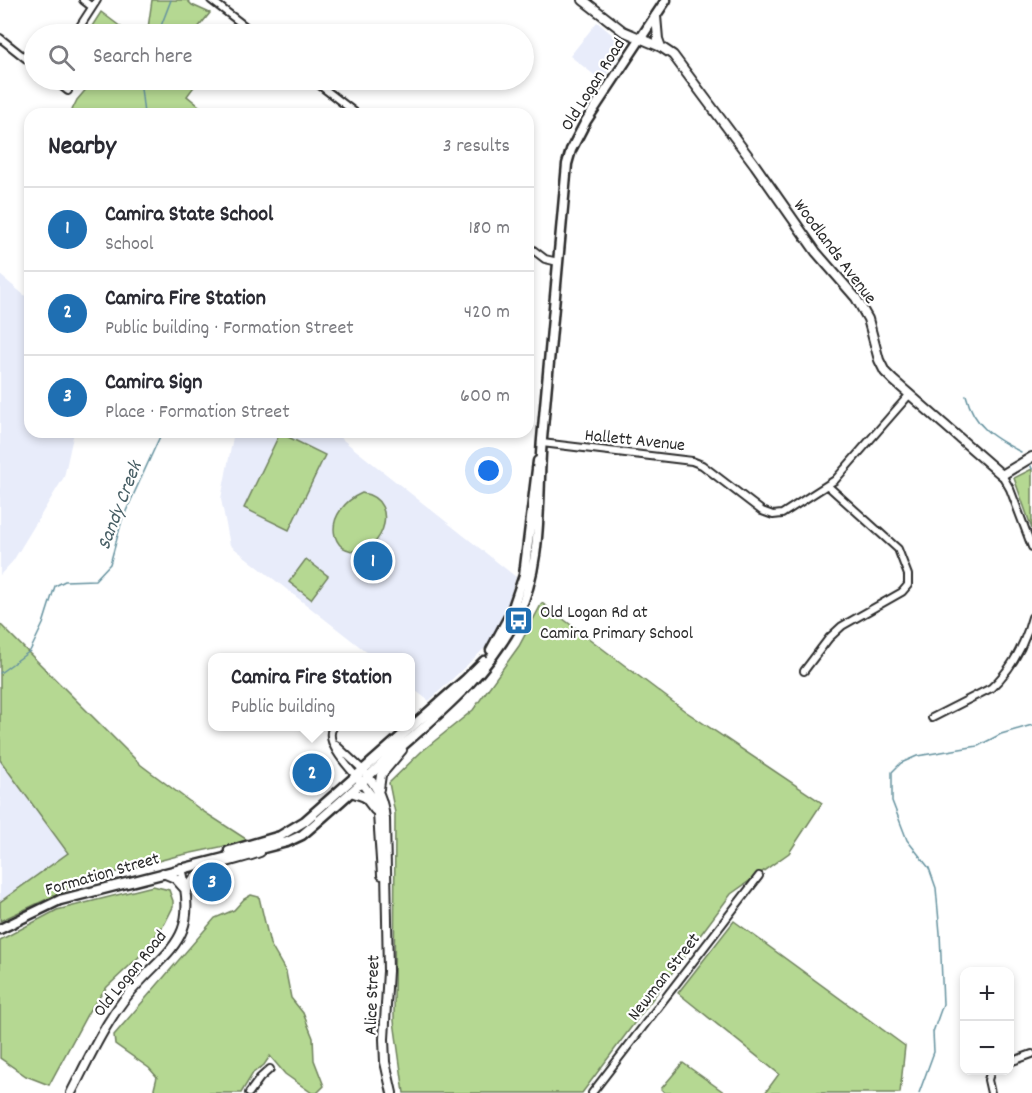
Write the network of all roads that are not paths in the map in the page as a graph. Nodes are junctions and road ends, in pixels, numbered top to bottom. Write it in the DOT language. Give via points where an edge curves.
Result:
graph roads {
  1 [pos="83,0"];
  2 [pos="97,0"];
  3 [pos="211,0"];
  4 [pos="583,0"];
  5 [pos="666,0"];
  6 [pos="92,7"];
  7 [pos="656,16"];
  8 [pos="81,24"];
  9 [pos="242,24"];
  10 [pos="0,38"];
  11 [pos="640,39"];
  12 [pos="661,47"];
  13 [pos="24,57"];
  14 [pos="326,90"];
  15 [pos="349,108"];
  16 [pos="534,251"];
  17 [pos="558,262"];
  18 [pos="910,394"];
  19 [pos="542,443"];
  20 [pos="1032,457"];
  21 [pos="1002,475"];
  22 [pos="828,486"];
  23 [pos="1032,547"];
  24 [pos="1032,617"];
  25 [pos="804,671"];
  26 [pos="932,718"];
  27 [pos="415,727"];
  28 [pos="330,731"];
  29 [pos="410,731"];
  30 [pos="412,737"];
  31 [pos="362,776"];
  32 [pos="351,792"];
  33 [pos="380,793"];
  34 [pos="378,814"];
  35 [pos="287,842"];
  36 [pos="181,868"];
  37 [pos="163,873"];
  38 [pos="759,876"];
  39 [pos="187,892"];
  40 [pos="386,897"];
  41 [pos="0,929"];
  42 [pos="1032,1054"];
  43 [pos="1014,1061"];
  44 [pos="270,1070"];
  45 [pos="990,1075"];
  46 [pos="71,1093"];
  47 [pos="249,1093"];
  48 [pos="392,1093"];
  49 [pos="592,1093"];
  50 [pos="991,1093"];
  1 -- 6 [label="street"];
  2 -- 6 [label="street"];
  3 -- 9 [label="street"];
  4 -- 11 [label="street, Woodlands Avenue"];
  5 -- 7 [label="main road, Old Logan Road"];
  6 -- 8 [label="street"];
  7 -- 11 [label="main road, Old Logan Road"];
  7 -- 12 [label="street"];
  10 -- 13 [label="street"];
  11 -- 12 [label="street, Woodlands Avenue"];
  11 -- 17 [label="main road, Old Logan Road" via="571,150"];
  12 -- 18 [label="street, Woodlands Avenue" via="673,55 816,252 856,298 868,319 885,372"];
  14 -- 15 [label="street"];
  16 -- 17 [label="street"];
  17 -- 19 [label="main road, Old Logan Road"];
  18 -- 21 [label="street, Woodlands Avenue"];
  18 -- 22 [label="street, Hallett Avenue"];
  19 -- 22 [label="street, Hallett Avenue" via="692,461 773,515"];
  19 -- 27 [label="main road, Old Logan Road" via="524,575 517,599 487,657"];
  19 -- 30 [label="main road, Old Logan Road" via="535,550 518,615 480,673"];
  20 -- 21 [label="street"];
  21 -- 23 [label="street, Woodlands Avenue"];
  22 -- 25 [label="street" via="898,549 908,585 842,626"];
  24 -- 26 [label="street" via="1026,639 998,681"];
  28 -- 31 [label="street" via="342,759"];
  29 -- 31 [label="main road, Old Logan Road"];
  30 -- 31 [label="main road, Old Logan Road"];
  30 -- 33 [label="street, Old Logan Road" via="381,775"];
  31 -- 32 [label="main road, Formation Street"];
  31 -- 33 [label="street, Alice Street"];
  31 -- 34 [label="street, Alice Street"];
  31 -- 36 [label="main road, Formation Street" via="280,836 189,862"];
  32 -- 34 [label="street" via="365,797"];
  32 -- 35 [label="main road, Formation Street" via="302,835"];
  33 -- 40 [label="street, Alice Street" via="385,819"];
  34 -- 40 [label="street, Alice Street"];
  35 -- 36 [label="main road, Formation Street"];
  35 -- 39 [label="street" via="211,867 194,877"];
  36 -- 37 [label="main road, Formation Street"];
  36 -- 39 [label="street, Old Logan Road"];
  37 -- 39 [label="street" via="175,878"];
  37 -- 41 [label="main road, Formation Street" via="60,900"];
  38 -- 49 [label="street, Newman Street"];
  39 -- 46 [label="street, Old Logan Road" via="188,911 180,937 123,1001"];
  40 -- 48 [label="street, Alice Street" via="388,971 384,1039"];
  42 -- 43 [label="street"];
  44 -- 47 [label="street"];
  45 -- 50 [label="street"];
}
